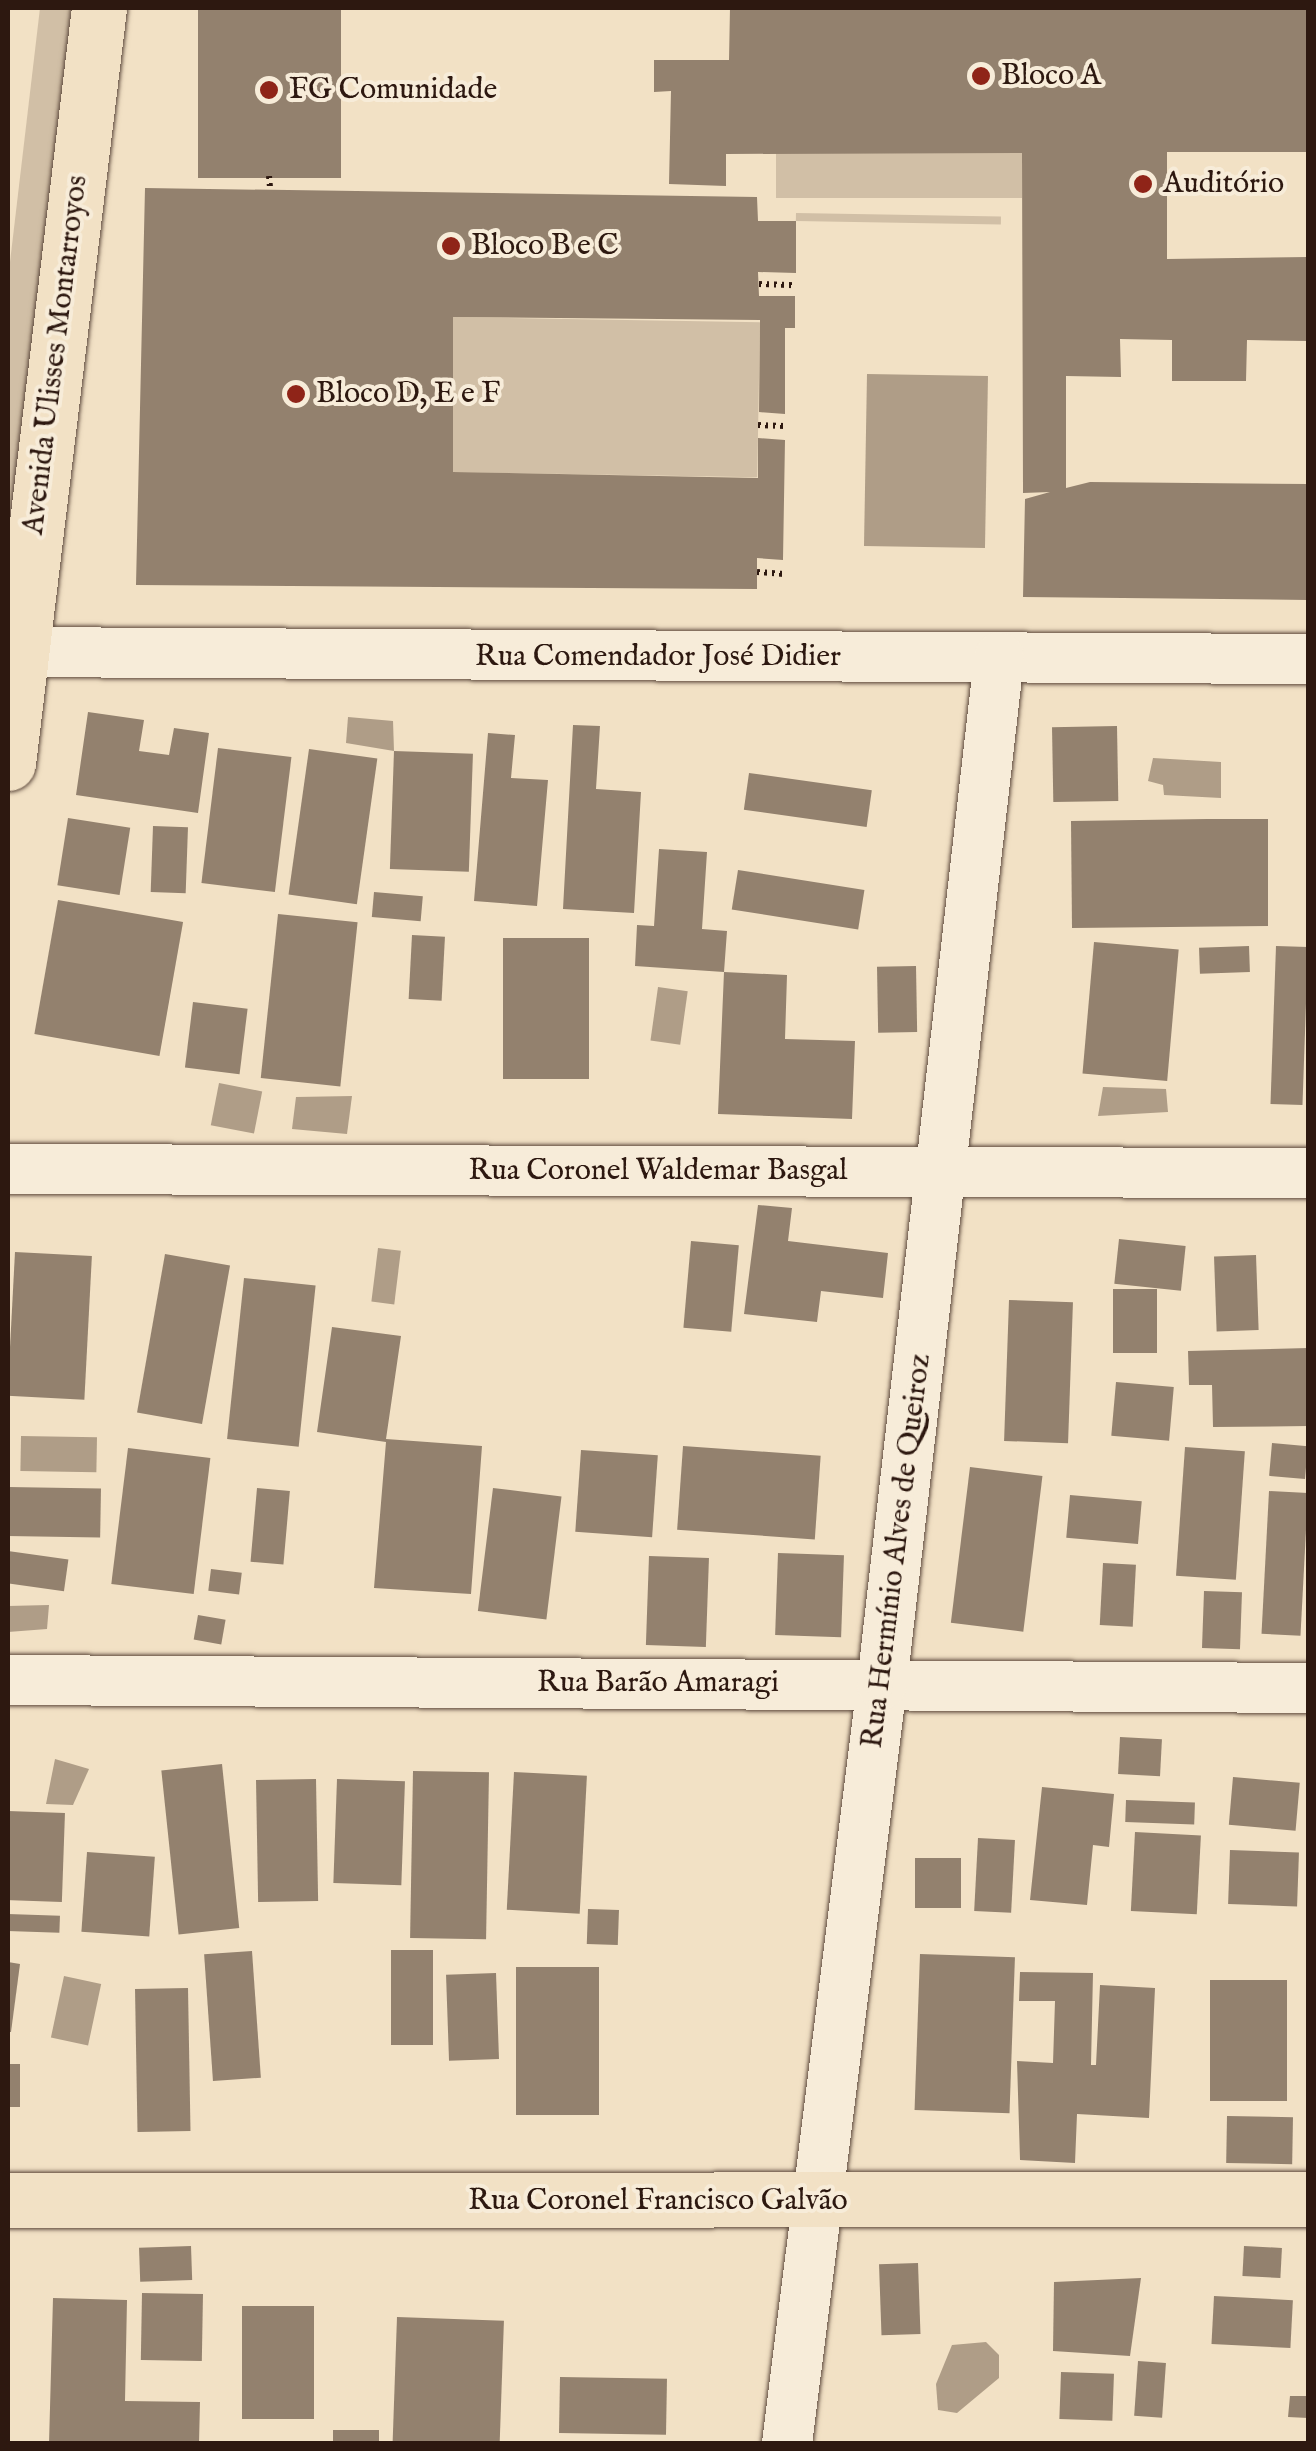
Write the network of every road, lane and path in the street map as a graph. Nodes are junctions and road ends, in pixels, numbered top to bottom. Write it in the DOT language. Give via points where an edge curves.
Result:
graph roads {
  1 [pos="99,8"];
  2 [pos="269,176"];
  3 [pos="270,188"];
  4 [pos="759,284"];
  5 [pos="795,285"];
  6 [pos="758,425"];
  7 [pos="784,426"];
  8 [pos="757,572"];
  9 [pos="784,574"];
  10 [pos="15,652"];
  11 [pos="999,658"];
  12 [pos="1308,659"];
  13 [pos="8,762"];
  14 [pos="8,1169"];
  15 [pos="940,1172"];
  16 [pos="1308,1173"];
  17 [pos="8,1680"];
  18 [pos="882,1684"];
  19 [pos="1308,1688"];
  20 [pos="1308,2198"];
  21 [pos="8,2200"];
  22 [pos="813,2202"];
  23 [pos="787,2444"];
  1 -- 10 [label="main road, Avenida Ulisses Montarroyos"];
  2 -- 3 [label="path"];
  4 -- 5 [label="path"];
  6 -- 7 [label="path"];
  8 -- 9 [label="path"];
  10 -- 11 [label="street, Rua Comendador José Didier"];
  10 -- 13 [label="main road, Avenida Ulisses Montarroyos"];
  11 -- 12 [label="street, Rua Comendador José Didier"];
  11 -- 15 [label="street, Rua Hermínio Alves de Queiroz"];
  14 -- 15 [label="street, Rua Coronel Waldemar Basgal"];
  15 -- 16 [label="street, Rua Coronel Waldemar Basgal"];
  15 -- 18 [label="street, Rua Hermínio Alves de Queiroz"];
  17 -- 18 [label="street, Rua Barão Amaragi"];
  18 -- 19 [label="street, Rua Barão Amaragi"];
  18 -- 22 [label="street, Rua Hermínio Alves de Queiroz"];
  20 -- 22 [label="main road, Rua Coronel Francisco Galvão"];
  21 -- 22 [label="main road, Rua Coronel Francisco Galvão"];
  22 -- 23 [label="street, Rua Hermínio Alves de Queiroz"];
}
